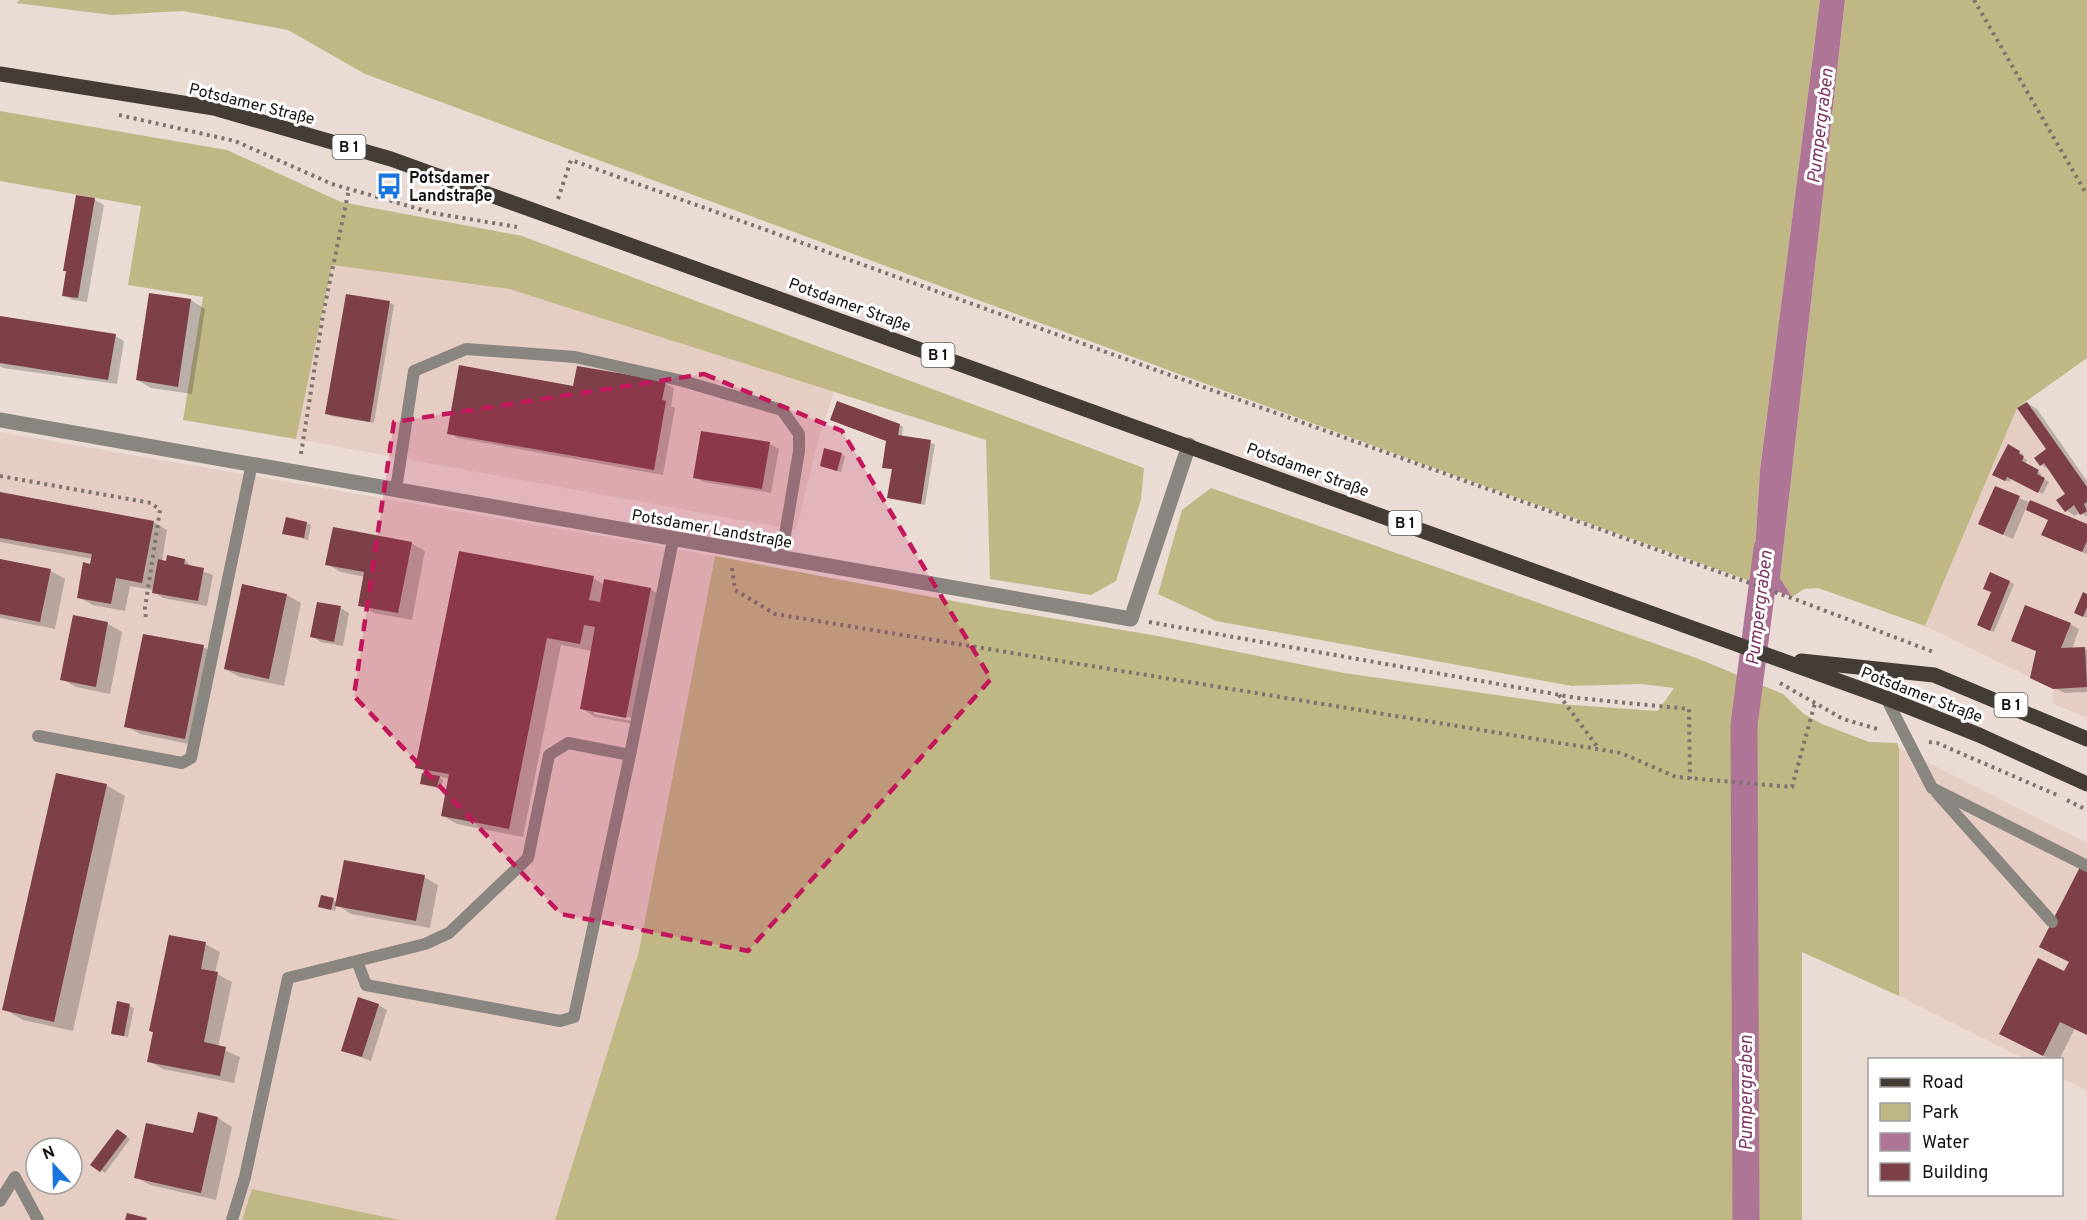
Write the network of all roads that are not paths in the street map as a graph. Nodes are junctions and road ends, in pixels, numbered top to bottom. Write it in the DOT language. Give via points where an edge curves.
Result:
graph roads {
  1 [pos="0,74"];
  2 [pos="0,420"];
  3 [pos="1189,445"];
  4 [pos="252,463"];
  5 [pos="396,489"];
  6 [pos="673,540"];
  7 [pos="781,559"];
  8 [pos="1776,658"];
  9 [pos="1886,698"];
  10 [pos="38,736"];
  11 [pos="2087,739"];
  12 [pos="630,755"];
  13 [pos="2087,784"];
  14 [pos="1932,788"];
  15 [pos="2087,866"];
  16 [pos="2052,922"];
  17 [pos="357,961"];
  18 [pos="0,1201"];
  19 [pos="38,1220"];
  20 [pos="232,1220"];
  1 -- 3 [label="main road, Potsdamer Straße / B 1" via="214,108 391,159"];
  2 -- 4 [label="street, Potsdamer Landstraße"];
  3 -- 7 [label="street, Potsdamer Landstraße" via="1131,619"];
  3 -- 8 [label="main road, Potsdamer Straße / B 1"];
  4 -- 5 [label="street, Potsdamer Landstraße"];
  4 -- 10 [label="lane" via="191,758 182,763"];
  5 -- 6 [label="street, Potsdamer Landstraße"];
  5 -- 7 [label="lane" via="414,371 466,349 575,357 683,381 782,410 799,434"];
  6 -- 7 [label="street, Potsdamer Landstraße"];
  6 -- 12 [label="lane"];
  8 -- 9 [label="main road, Potsdamer Straße / B 1"];
  8 -- 11 [label="main road, Potsdamer Straße / B 1" via="1934,675"];
  9 -- 13 [label="main road, Potsdamer Straße / B 1"];
  9 -- 14 [label="lane"];
  12 -- 17 [label="lane" via="567,743 549,755 528,858 449,933 425,944"];
  12 -- 17 [label="lane" via="574,1017 560,1021 366,985"];
  14 -- 15 [label="lane"];
  14 -- 16 [label="lane"];
  17 -- 20 [label="lane" via="288,978"];
  18 -- 19 [label="lane" via="15,1177"];
}
